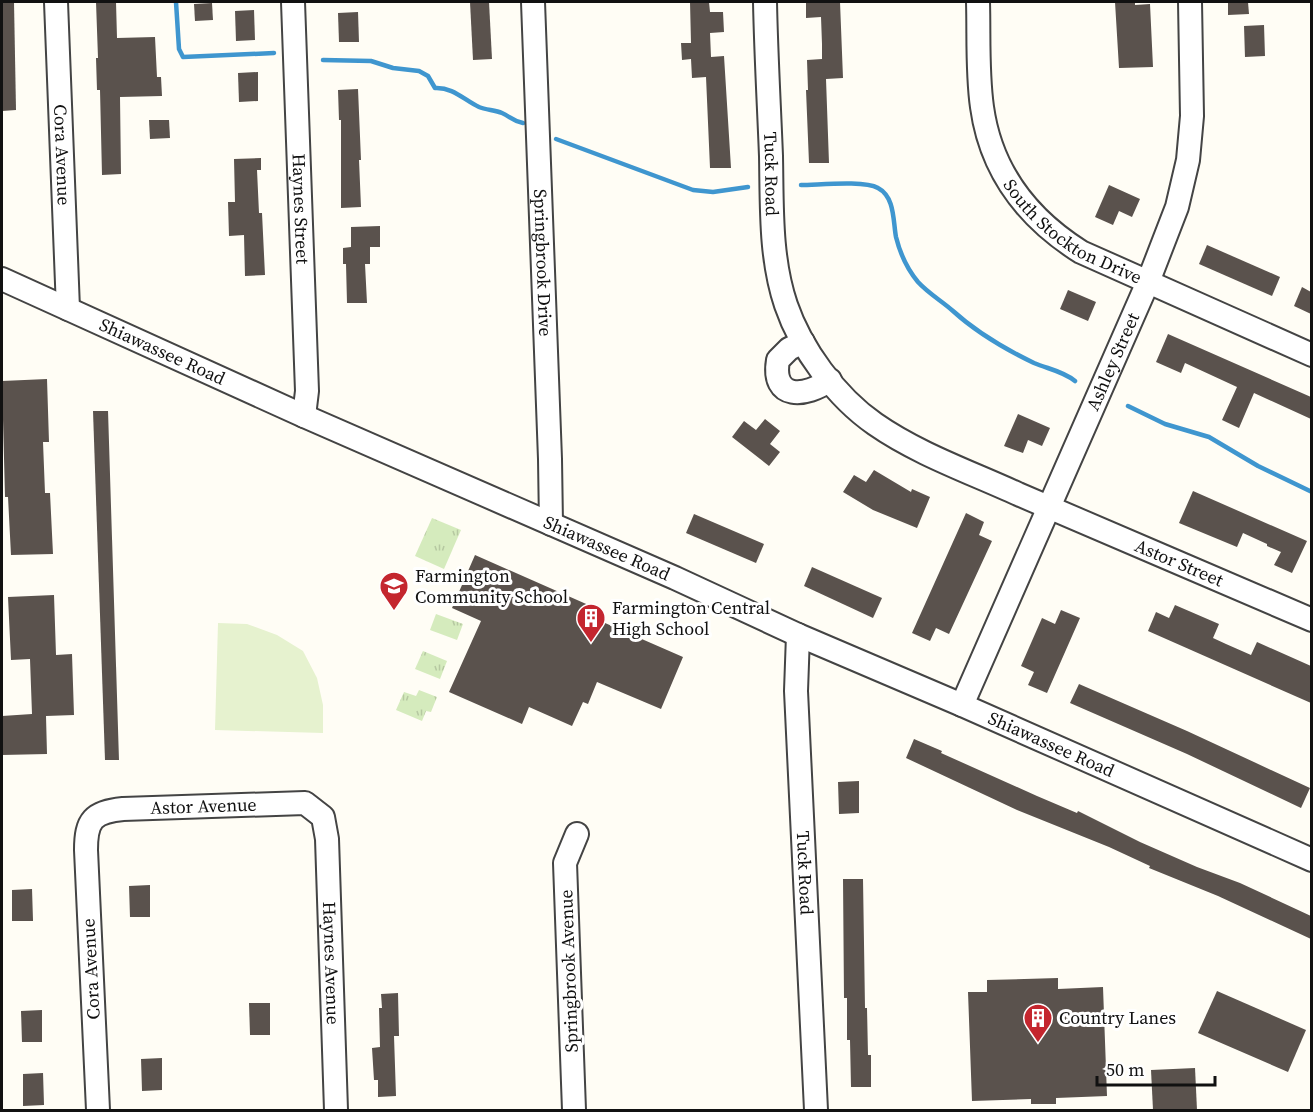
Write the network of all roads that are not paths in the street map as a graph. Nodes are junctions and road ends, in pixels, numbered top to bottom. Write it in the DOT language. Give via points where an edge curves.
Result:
graph roads {
  1 [pos="56,2"];
  2 [pos="293,2"];
  3 [pos="533,2"];
  4 [pos="765,2"];
  5 [pos="978,2"];
  6 [pos="1190,2"];
  7 [pos="2,279"];
  8 [pos="1148,282"];
  9 [pos="68,309"];
  10 [pos="803,342"];
  11 [pos="1311,355"];
  12 [pos="830,380"];
  13 [pos="304,416"];
  14 [pos="1048,507"];
  15 [pos="551,524"];
  16 [pos="1311,620"];
  17 [pos="798,635"];
  18 [pos="962,705"];
  19 [pos="323,817"];
  20 [pos="88,828"];
  21 [pos="577,834"];
  22 [pos="1311,860"];
  23 [pos="98,1110"];
  24 [pos="336,1110"];
  25 [pos="574,1110"];
  26 [pos="816,1110"];
  1 -- 9 [label="street, Cora Avenue"];
  2 -- 13 [label="street, Haynes Street" via="307,391"];
  3 -- 15 [label="street, Springbrook Drive"];
  4 -- 10 [label="street, Tuck Road" via="774,249 786,305"];
  5 -- 8 [label="street, South Stockton Drive" via="982,107 989,140 1010,185 1053,234 1081,252"];
  6 -- 8 [label="street, Ashley Street" via="1193,94 1188,160 1177,207"];
  7 -- 9 [label="street, Shiawassee Road"];
  8 -- 11 [label="street, South Stockton Drive"];
  8 -- 14 [label="street, Ashley Street"];
  9 -- 13 [label="street, Shiawassee Road"];
  10 -- 12 [label="street, Tuck Road"];
  10 -- 12 [label="street" via="778,360 782,386 802,393"];
  12 -- 14 [label="street, Tuck Road" via="873,423 896,437"];
  13 -- 15 [label="street, Shiawassee Road"];
  14 -- 16 [label="street, Astor Street"];
  14 -- 18 [label="street, Ashley Street"];
  15 -- 17 [label="street, Shiawassee Road"];
  17 -- 18 [label="street, Shiawassee Road"];
  17 -- 26 [label="street, Tuck Road" via="797,714"];
  18 -- 22 [label="street, Shiawassee Road"];
  19 -- 20 [label="street, Astor Avenue" via="305,803 123,809 98,814"];
  19 -- 24 [label="street, Haynes Avenue" via="327,839"];
  20 -- 23 [label="street, Cora Avenue"];
  21 -- 25 [label="street, Springbrook Avenue" via="565,863"];
}
